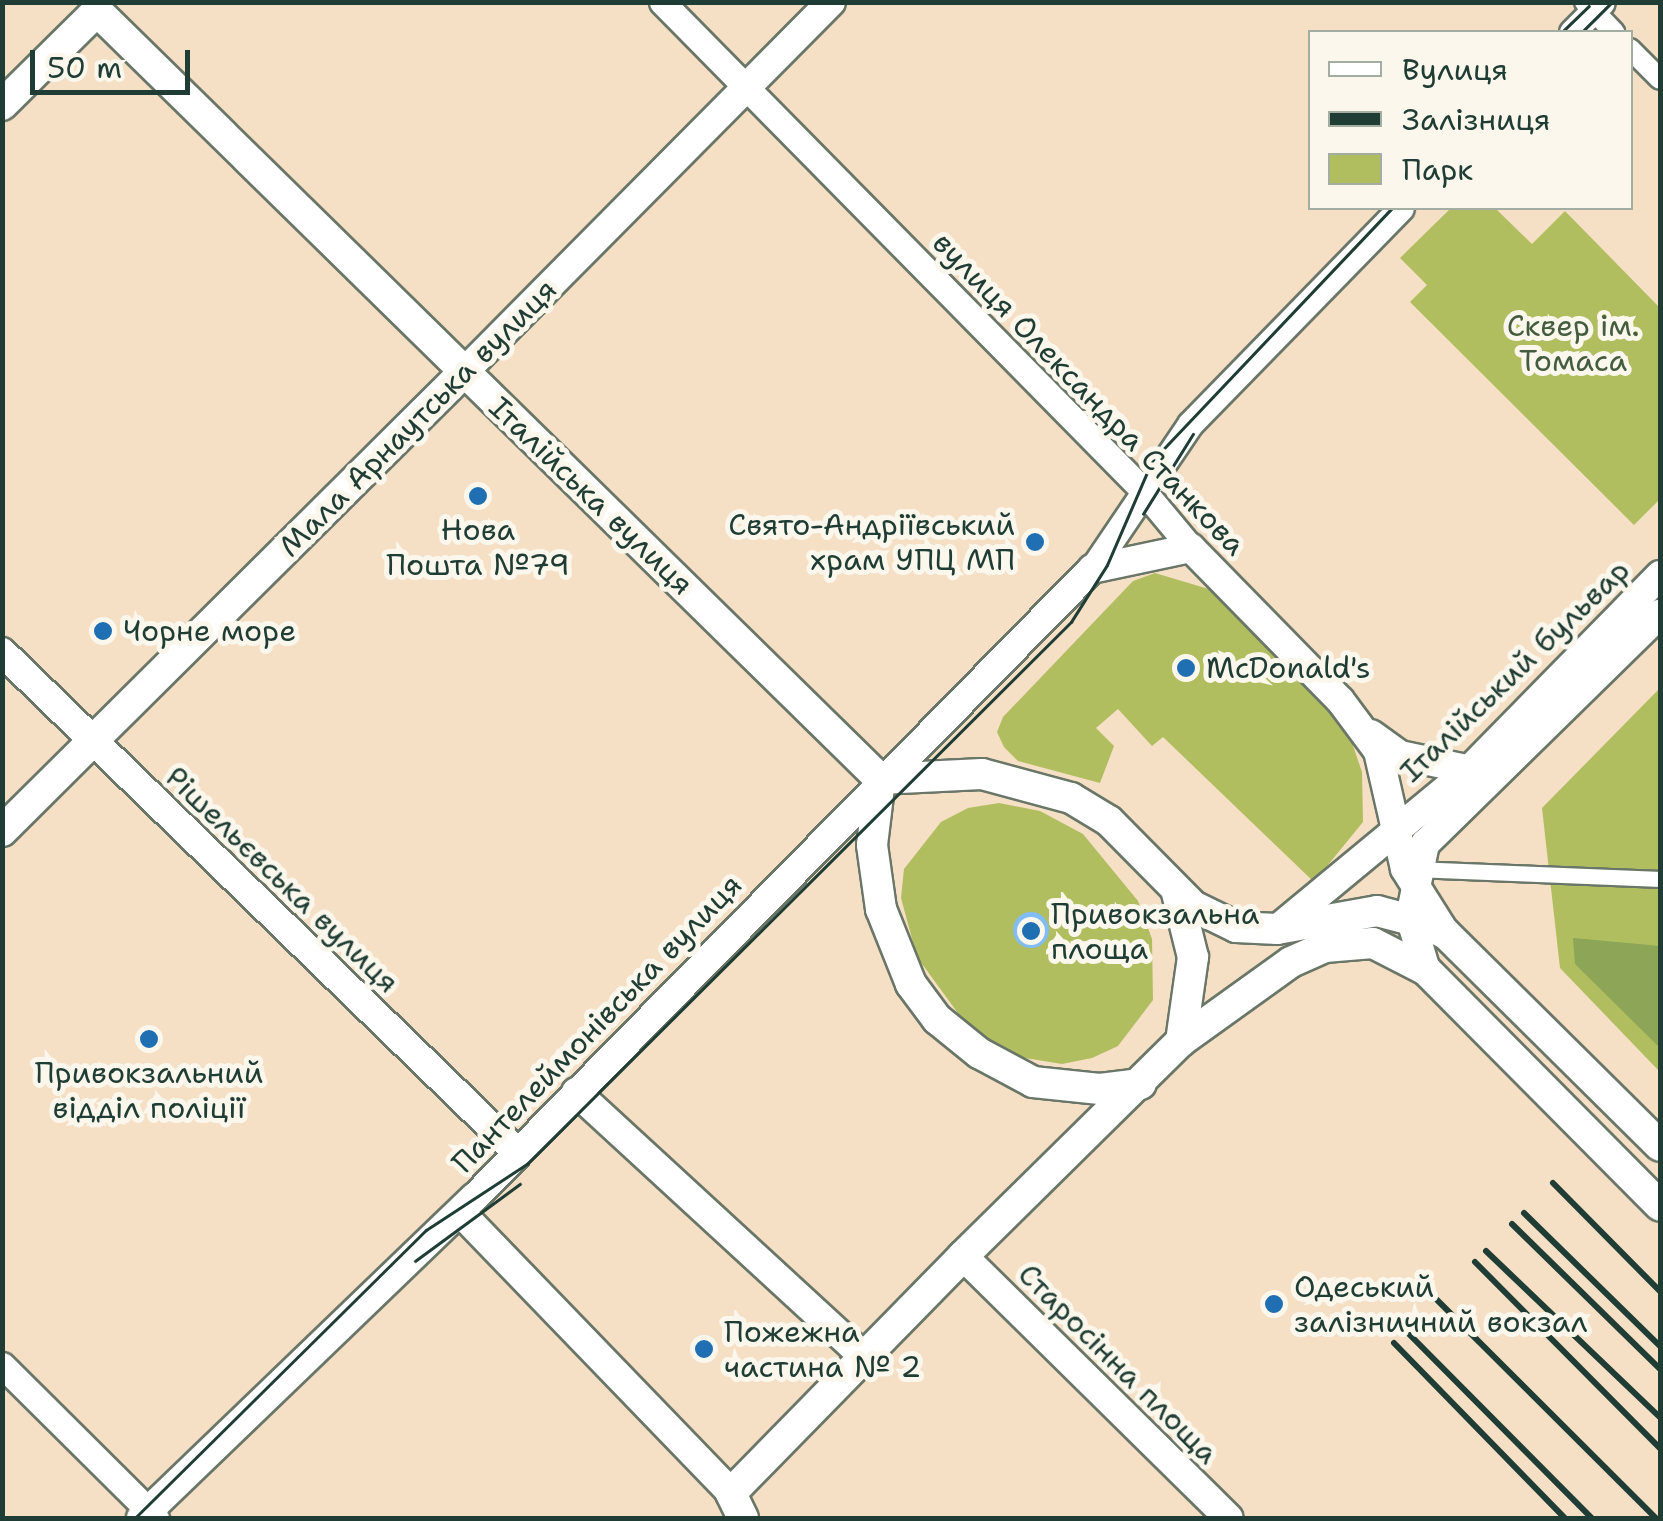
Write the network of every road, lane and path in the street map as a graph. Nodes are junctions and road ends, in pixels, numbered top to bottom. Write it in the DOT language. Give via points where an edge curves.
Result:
graph roads {
  1 [pos="662,2"];
  2 [pos="832,2"];
  3 [pos="97,5"];
  4 [pos="1593,5"];
  5 [pos="1574,30"];
  6 [pos="1612,30"];
  7 [pos="1633,51"];
  8 [pos="1660,78"];
  9 [pos="746,89"];
  10 [pos="2,105"];
  11 [pos="1400,210"];
  12 [pos="464,372"];
  13 [pos="1146,494"];
  14 [pos="1190,548"];
  15 [pos="1092,568"];
  16 [pos="1660,575"];
  17 [pos="1660,614"];
  18 [pos="2,652"];
  19 [pos="1366,730"];
  20 [pos="94,741"];
  21 [pos="1469,770"];
  22 [pos="1498,776"];
  23 [pos="880,779"];
  24 [pos="1394,829"];
  25 [pos="2,832"];
  26 [pos="1412,874"];
  27 [pos="1660,879"];
  28 [pos="1178,893"];
  29 [pos="1410,917"];
  30 [pos="1277,929"];
  31 [pos="1446,934"];
  32 [pos="1426,970"];
  33 [pos="1181,1041"];
  34 [pos="1140,1084"];
  35 [pos="576,1092"];
  36 [pos="1660,1146"];
  37 [pos="518,1153"];
  38 [pos="1660,1206"];
  39 [pos="460,1212"];
  40 [pos="962,1256"];
  41 [pos="863,1356"];
  42 [pos="2,1365"];
  43 [pos="737,1506"];
  44 [pos="149,1516"];
  45 [pos="1229,1518"];
  1 -- 9 [label="street, вулиця Олександра Станкова"];
  2 -- 9 [label="main road, Мала Арнаутська вулиця"];
  3 -- 10 [label="main road"];
  3 -- 12 [label="main road, Італійська вулиця"];
  4 -- 5 [label="street"];
  4 -- 6 [label="street"];
  7 -- 8 [label="street"];
  9 -- 12 [label="main road, Мала Арнаутська вулиця"];
  9 -- 13 [label="street, вулиця Олександра Станкова"];
  11 -- 13 [label="street, Пантелеймонівська вулиця" via="1190,424"];
  12 -- 20 [label="main road, Мала Арнаутська вулиця"];
  12 -- 23 [label="main road, Італійська вулиця"];
  13 -- 14 [label="street, вулиця Олександра Станкова"];
  13 -- 15 [label="street, Пантелеймонівська вулиця"];
  14 -- 15 [label="main road"];
  14 -- 19 [label="main road, вулиця Олександра Станкова"];
  15 -- 23 [label="main road, Пантелеймонівська вулиця"];
  16 -- 21 [label="main road, Італійський бульвар"];
  17 -- 22 [label="main road, Італійський бульвар"];
  18 -- 20 [label="main road, Рішельєвська вулиця"];
  19 -- 21 [label="main road" via="1400,755"];
  19 -- 24 [label="main road, вулиця Олександра Станкова" via="1378,751"];
  20 -- 25 [label="main road, Мала Арнаутська вулиця"];
  20 -- 37 [label="main road, Рішельєвська вулиця"];
  21 -- 22 [label="main road"];
  21 -- 24 [label="main road, Італійський бульвар"];
  22 -- 26 [label="main road, Італійський бульвар" via="1425,844"];
  23 -- 28 [label="main road" via="982,774 1071,798 1144,852"];
  23 -- 34 [label="main road" via="872,846 882,909 911,984 937,1019 978,1053 1034,1082 1082,1088"];
  23 -- 35 [label="main road, Пантелеймонівська вулиця"];
  24 -- 26 [label="main road, вулиця Олександра Станкова"];
  24 -- 30 [label="main road, Італійський бульвар"];
  26 -- 27 [label="street"];
  26 -- 29 [label="main road"];
  26 -- 31 [label="main road"];
  28 -- 30 [label="main road" via="1236,927"];
  28 -- 33 [label="main road" via="1193,968"];
  29 -- 30 [label="main road" via="1356,912"];
  29 -- 31 [label="main road"];
  29 -- 32 [label="main road"];
  31 -- 36 [label="main road"];
  32 -- 33 [label="main road" via="1373,942 1325,947 1290,962"];
  32 -- 38 [label="main road"];
  33 -- 34 [label="main road"];
  34 -- 40 [label="main road"];
  35 -- 37 [label="main road, Пантелеймонівська вулиця"];
  35 -- 41 [label="main road"];
  37 -- 39 [label="main road, Пантелеймонівська вулиця"];
  39 -- 43 [label="main road"];
  39 -- 44 [label="main road, Пантелеймонівська вулиця"];
  40 -- 41 [label="main road"];
  40 -- 45 [label="main road, Старосінна площа"];
  41 -- 43 [label="main road"];
  42 -- 44 [label="street"];
}
